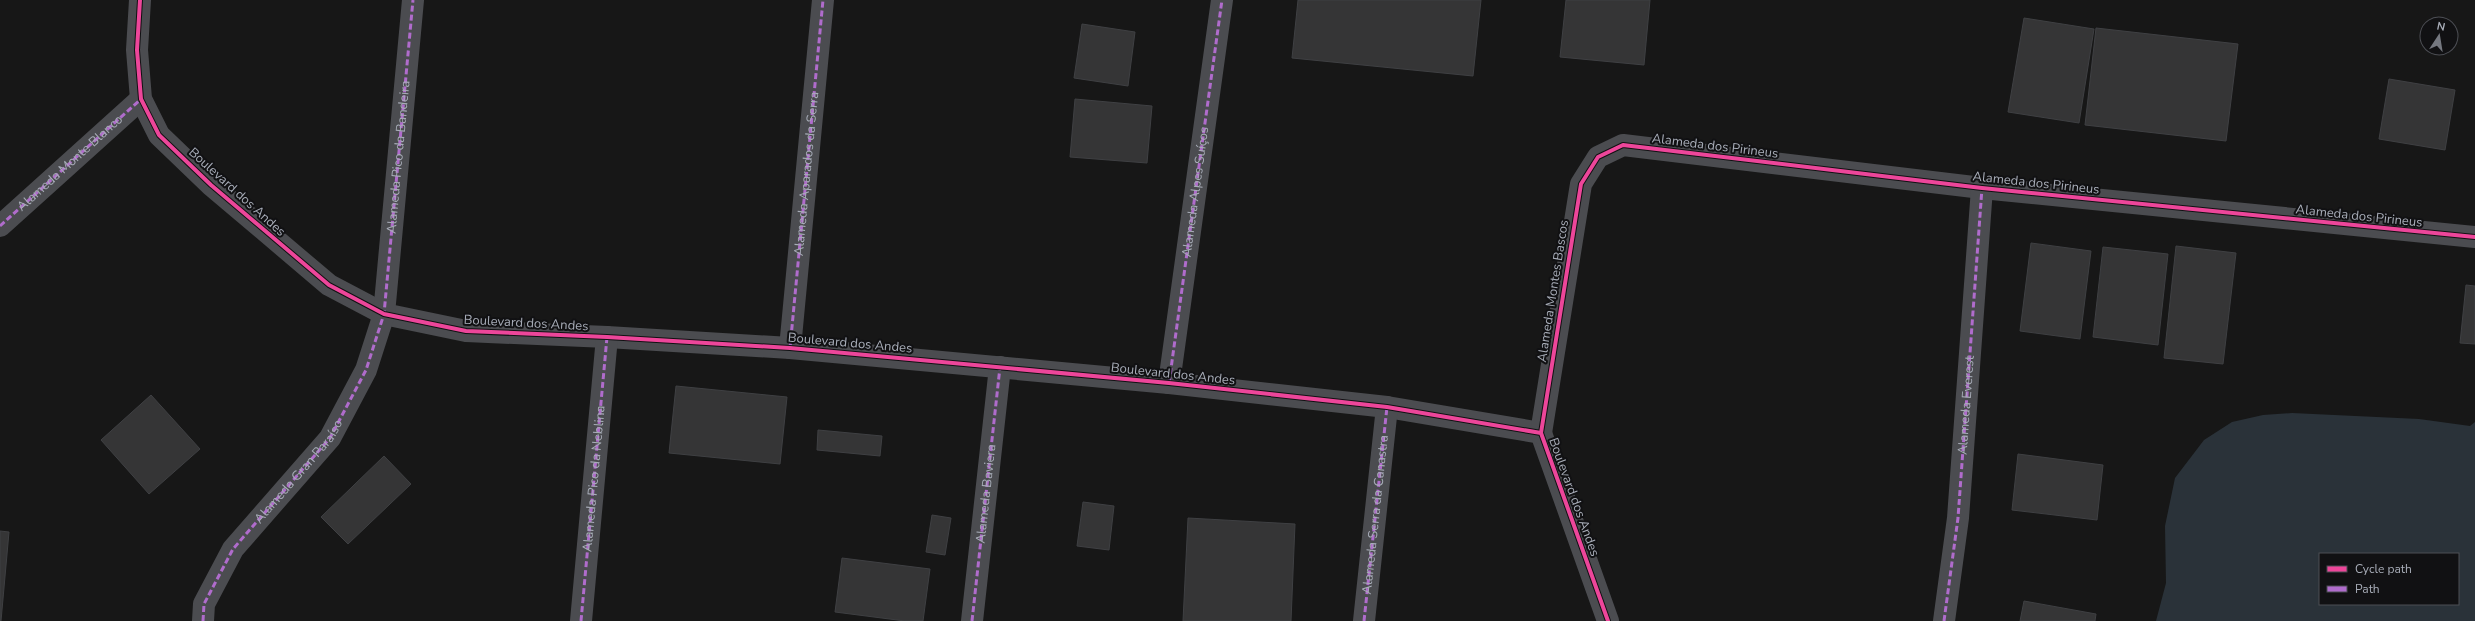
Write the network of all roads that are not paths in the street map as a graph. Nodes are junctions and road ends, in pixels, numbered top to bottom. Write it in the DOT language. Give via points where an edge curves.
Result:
graph roads {
  1 [pos="140,0"];
  2 [pos="413,0"];
  3 [pos="823,0"];
  4 [pos="1222,0"];
  5 [pos="141,99"];
  6 [pos="1598,157"];
  7 [pos="1982,188"];
  8 [pos="0,226"];
  9 [pos="2475,237"];
  10 [pos="384,314"];
  11 [pos="607,337"];
  12 [pos="790,348"];
  13 [pos="1000,366"];
  14 [pos="1169,383"];
  15 [pos="1387,407"];
  16 [pos="1541,433"];
  17 [pos="203,621"];
  18 [pos="581,621"];
  19 [pos="972,621"];
  20 [pos="1364,621"];
  21 [pos="1608,621"];
  22 [pos="1944,621"];
  1 -- 5 [label="street, Boulevard dos Andes" via="137,50"];
  2 -- 10 [label="street, Alameda Pico da Bandeira"];
  3 -- 12 [label="street, Alameda Aparados da Serra"];
  4 -- 14 [label="street, Alameda Alpes Suíços"];
  5 -- 8 [label="street, Alameda Monte Blanco"];
  5 -- 10 [label="street, Boulevard dos Andes" via="159,135 212,185 329,285"];
  6 -- 7 [label="street, Alameda dos Pirineus" via="1623,146"];
  6 -- 16 [label="street, Alameda Montes Bascos" via="1581,184"];
  7 -- 9 [label="street, Alameda dos Pirineus"];
  7 -- 22 [label="street, Alameda Everest" via="1958,518"];
  10 -- 11 [label="street, Boulevard dos Andes" via="466,332"];
  10 -- 17 [label="street, Alameda Gran Paraíso" via="366,370 330,438 233,549 204,604"];
  11 -- 12 [label="street, Boulevard dos Andes"];
  11 -- 18 [label="street, Alameda Pico da Neblina"];
  12 -- 13 [label="street, Boulevard dos Andes"];
  13 -- 14 [label="street, Boulevard dos Andes"];
  13 -- 19 [label="street, Alameda Baviera"];
  14 -- 15 [label="street, Boulevard dos Andes"];
  15 -- 16 [label="street, Boulevard dos Andes"];
  15 -- 20 [label="street, Alameda Serra da Canastra"];
  16 -- 21 [label="street, Boulevard dos Andes"];
}
